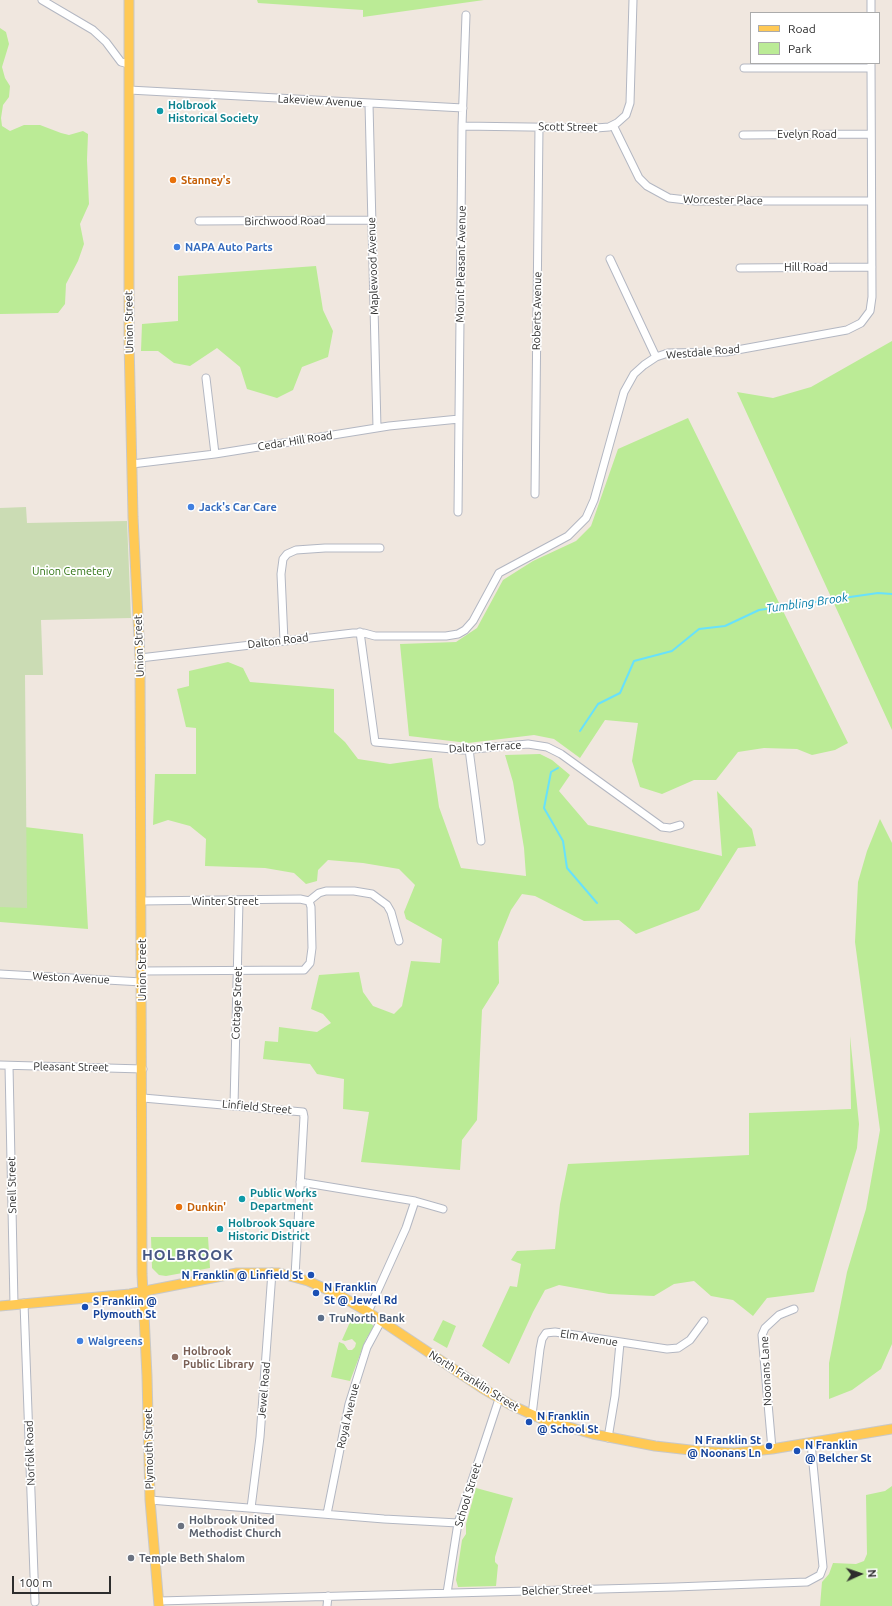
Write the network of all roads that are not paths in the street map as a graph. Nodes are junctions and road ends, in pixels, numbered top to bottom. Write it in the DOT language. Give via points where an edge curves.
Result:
graph roads {
  1 [pos="42,0"];
  2 [pos="129,0"];
  3 [pos="633,0"];
  4 [pos="871,0"];
  5 [pos="871,12"];
  6 [pos="466,15"];
  7 [pos="129,64"];
  8 [pos="871,65"];
  9 [pos="744,68"];
  10 [pos="129,90"];
  11 [pos="369,104"];
  12 [pos="463,108"];
  13 [pos="613,125"];
  14 [pos="462,126"];
  15 [pos="539,127"];
  16 [pos="871,134"];
  17 [pos="743,135"];
  18 [pos="872,201"];
  19 [pos="371,220"];
  20 [pos="199,221"];
  21 [pos="610,259"];
  22 [pos="872,267"];
  23 [pos="740,268"];
  24 [pos="656,357"];
  25 [pos="206,378"];
  26 [pos="459,419"];
  27 [pos="378,428"];
  28 [pos="215,454"];
  29 [pos="132,464"];
  30 [pos="535,494"];
  31 [pos="458,512"];
  32 [pos="380,548"];
  33 [pos="360,632"];
  34 [pos="416,636"];
  35 [pos="284,641"];
  36 [pos="140,658"];
  37 [pos="469,749"];
  38 [pos="680,825"];
  39 [pos="481,841"];
  40 [pos="142,901"];
  41 [pos="239,901"];
  42 [pos="309,901"];
  43 [pos="400,941"];
  44 [pos="142,971"];
  45 [pos="238,971"];
  46 [pos="0,974"];
  47 [pos="142,982"];
  48 [pos="0,1065"];
  49 [pos="9,1066"];
  50 [pos="142,1069"];
  51 [pos="143,1098"];
  52 [pos="234,1105"];
  53 [pos="300,1182"];
  54 [pos="415,1201"];
  55 [pos="443,1209"];
  56 [pos="272,1272"];
  57 [pos="295,1276"];
  58 [pos="143,1292"];
  59 [pos="24,1303"];
  60 [pos="14,1304"];
  61 [pos="0,1306"];
  62 [pos="794,1309"];
  63 [pos="368,1312"];
  64 [pos="381,1321"];
  65 [pos="704,1321"];
  66 [pos="620,1343"];
  67 [pos="499,1399"];
  68 [pos="532,1415"];
  69 [pos="892,1429"];
  70 [pos="608,1438"];
  71 [pos="811,1443"];
  72 [pos="772,1449"];
  73 [pos="150,1500"];
  74 [pos="251,1508"];
  75 [pos="327,1514"];
  76 [pos="458,1523"];
  77 [pos="447,1593"];
  78 [pos="328,1596"];
  79 [pos="35,1602"];
  80 [pos="159,1604"];
  81 [pos="327,1606"];
  1 -- 7 [label="street" via="93,30 121,62"];
  2 -- 7 [label="main road, Union Street"];
  3 -- 13 [label="street, Scott Street" via="630,103 624,117"];
  4 -- 5 [label="street"];
  6 -- 12 [label="street, Mount Pleasant Avenue"];
  7 -- 10 [label="main road, Union Street"];
  8 -- 9 [label="street"];
  8 -- 16 [label="street, Westdale Road"];
  10 -- 11 [label="street, Lakeview Avenue"];
  10 -- 29 [label="main road, Union Street" via="128,254"];
  11 -- 12 [label="street, Lakeview Avenue"];
  11 -- 19 [label="street, Maplewood Avenue"];
  12 -- 14 [label="street, Mount Pleasant Avenue"];
  13 -- 15 [label="street, Scott Street" via="596,128"];
  13 -- 18 [label="street, Worcester Place" via="639,178 669,198 695,201"];
  14 -- 15 [label="street, Scott Street"];
  14 -- 26 [label="street, Mount Pleasant Avenue"];
  15 -- 30 [label="street, Roberts Avenue"];
  16 -- 17 [label="street, Evelyn Road"];
  16 -- 18 [label="street, Westdale Road"];
  18 -- 22 [label="street, Westdale Road"];
  19 -- 20 [label="street, Birchwood Road"];
  19 -- 27 [label="street, Maplewood Avenue"];
  21 -- 24 [label="street"];
  22 -- 23 [label="street, Hill Road"];
  22 -- 24 [label="street, Westdale Road" via="871,307 864,320 854,327 726,352 676,352"];
  24 -- 34 [label="street, Westdale Road" via="638,369 626,386 592,506 582,524 563,539 499,573 473,621 465,630 450,636"];
  25 -- 28 [label="street"];
  26 -- 27 [label="street, Cedar Hill Road"];
  26 -- 31 [label="street, Mount Pleasant Avenue"];
  27 -- 28 [label="street, Cedar Hill Road"];
  28 -- 29 [label="street, Cedar Hill Road"];
  29 -- 36 [label="main road, Union Street"];
  32 -- 35 [label="street" via="325,548 296,550 287,554 283,559 281,574"];
  33 -- 34 [label="street, Dalton Road" via="375,636"];
  33 -- 35 [label="street, Dalton Road"];
  33 -- 37 [label="street, Dalton Terrace" via="375,742 440,749"];
  35 -- 36 [label="street, Dalton Road"];
  36 -- 40 [label="main road, Union Street"];
  37 -- 38 [label="street, Dalton Terrace" via="528,744 547,747 662,827"];
  37 -- 39 [label="street"];
  40 -- 41 [label="street, Winter Street"];
  40 -- 44 [label="main road, Union Street"];
  41 -- 42 [label="street, Winter Street"];
  41 -- 45 [label="street, Cottage Street"];
  42 -- 43 [label="street" via="326,891 372,894 387,905"];
  42 -- 45 [label="street" via="312,907 312,948 307,969"];
  44 -- 45 [label="street"];
  44 -- 47 [label="main road, Union Street"];
  45 -- 52 [label="street, Cottage Street"];
  46 -- 47 [label="street, Weston Avenue"];
  47 -- 50 [label="main road, Union Street"];
  48 -- 49 [label="street, Pleasant Street"];
  49 -- 50 [label="street, Pleasant Street"];
  49 -- 60 [label="street, Snell Street"];
  50 -- 51 [label="main road, Union Street"];
  51 -- 52 [label="street, Linfield Street"];
  51 -- 58 [label="main road, Union Street"];
  52 -- 53 [label="street, Linfield Street" via="303,1112"];
  53 -- 54 [label="street"];
  53 -- 57 [label="street, Linfield Street"];
  54 -- 55 [label="street"];
  54 -- 63 [label="street" via="406,1228"];
  56 -- 57 [label="main road, North Franklin Street"];
  56 -- 58 [label="main road, North Franklin Street" via="225,1274"];
  56 -- 74 [label="street, Jewel Road" via="260,1437"];
  57 -- 63 [label="main road, North Franklin Street" via="326,1288"];
  58 -- 59 [label="main road, North Franklin Street"];
  58 -- 73 [label="main road, Plymouth Street"];
  59 -- 60 [label="main road, North Franklin Street"];
  59 -- 79 [label="street, Norfolk Road"];
  60 -- 61 [label="main road, North Franklin Street"];
  62 -- 72 [label="street, Noonans Lane" via="779,1315 765,1328 762,1335"];
  63 -- 64 [label="main road, North Franklin Street"];
  64 -- 67 [label="main road, North Franklin Street"];
  64 -- 75 [label="street, Royal Avenue" via="367,1347 349,1404"];
  65 -- 66 [label="street, Elm Avenue" via="690,1340 678,1348 667,1350"];
  66 -- 68 [label="street, Elm Avenue" via="546,1333 540,1349"];
  66 -- 70 [label="street"];
  67 -- 68 [label="main road, North Franklin Street"];
  67 -- 76 [label="street, School Street"];
  68 -- 70 [label="main road, North Franklin Street"];
  69 -- 71 [label="main road, North Franklin Street"];
  70 -- 72 [label="main road, North Franklin Street" via="699,1451 734,1453"];
  71 -- 72 [label="main road, North Franklin Street"];
  71 -- 77 [label="street, Belcher Street" via="823,1567 820,1575 814,1579 799,1584"];
  73 -- 74 [label="street"];
  73 -- 80 [label="main road, Plymouth Street"];
  74 -- 75 [label="street"];
  75 -- 76 [label="street"];
  76 -- 77 [label="street, School Street"];
  77 -- 78 [label="street, Belcher Street"];
  78 -- 80 [label="street, Belcher Street"];
  78 -- 81 [label="street"];
}
